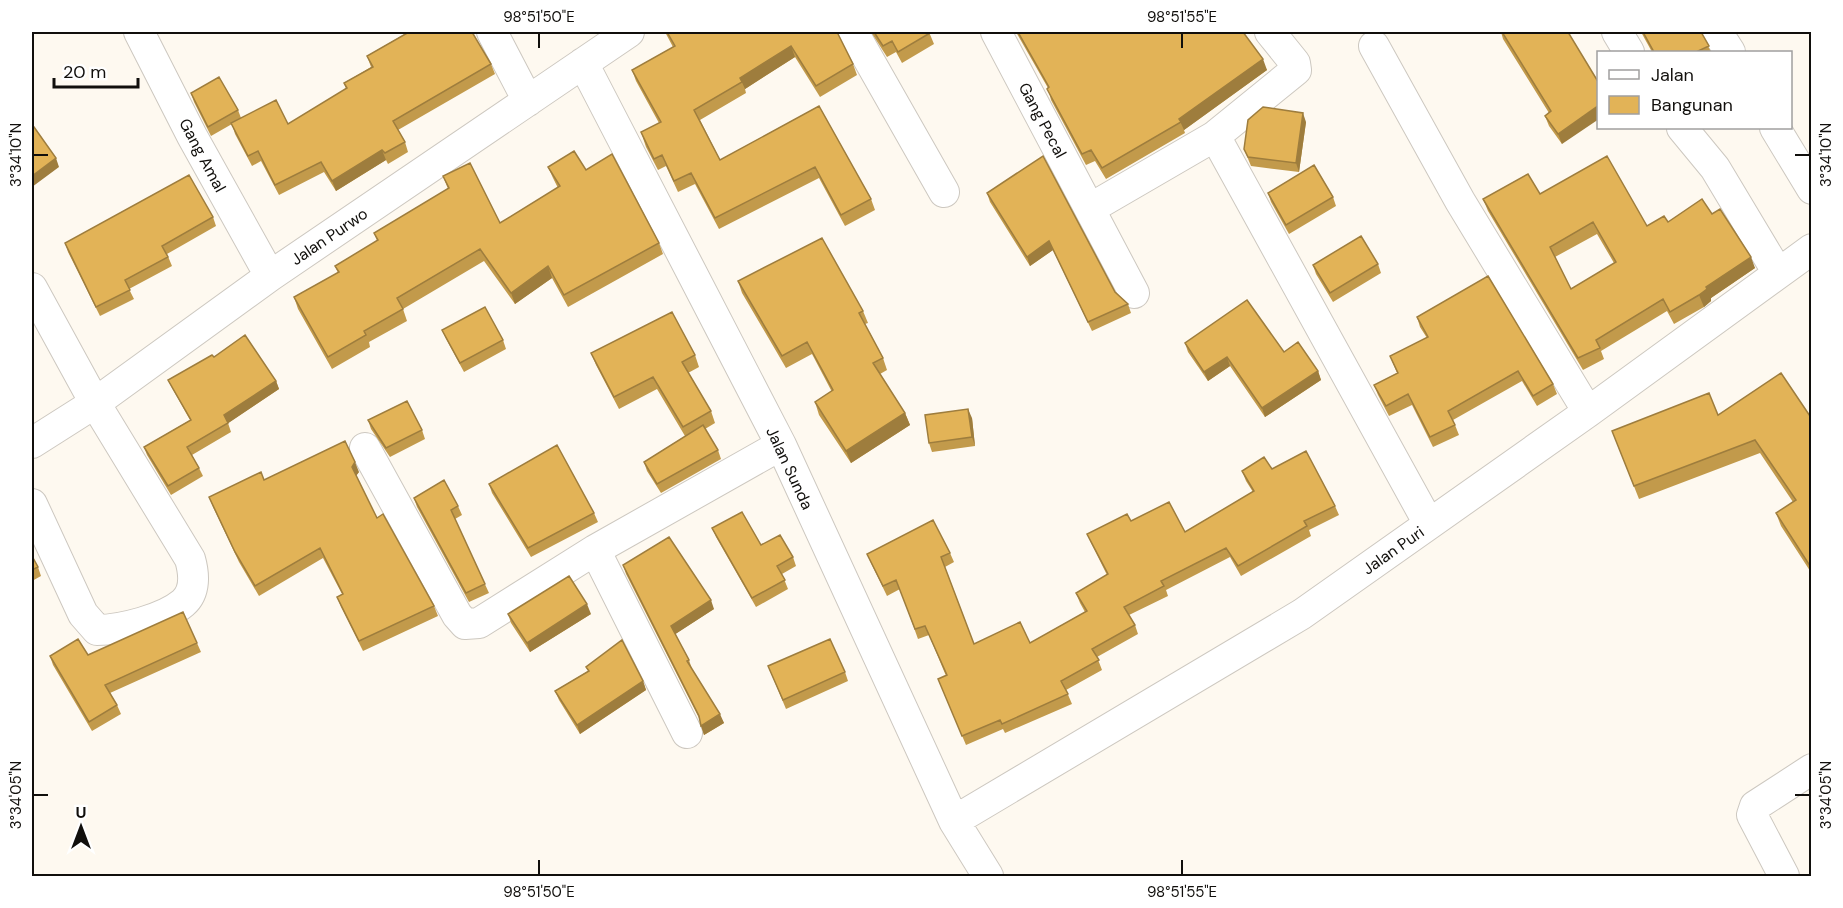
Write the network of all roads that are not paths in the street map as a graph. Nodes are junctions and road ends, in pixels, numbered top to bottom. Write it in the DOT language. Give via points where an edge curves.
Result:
graph roads {
  1 [pos="139,32"];
  2 [pos="492,32"];
  3 [pos="628,32"];
  4 [pos="853,32"];
  5 [pos="996,32"];
  6 [pos="1270,32"];
  7 [pos="1617,32"];
  8 [pos="1717,32"];
  9 [pos="1374,46"];
  10 [pos="1628,51"];
  11 [pos="1729,51"];
  12 [pos="583,63"];
  13 [pos="528,101"];
  14 [pos="1683,129"];
  15 [pos="1776,129"];
  16 [pos="1215,136"];
  17 [pos="1812,189"];
  18 [pos="944,192"];
  19 [pos="1091,207"];
  20 [pos="1812,249"];
  21 [pos="1778,273"];
  22 [pos="270,276"];
  23 [pos="32,288"];
  24 [pos="1134,293"];
  25 [pos="95,403"];
  26 [pos="1588,412"];
  27 [pos="32,444"];
  28 [pos="781,445"];
  29 [pos="365,448"];
  30 [pos="32,504"];
  31 [pos="1429,524"];
  32 [pos="595,550"];
  33 [pos="687,733"];
  34 [pos="1812,769"];
  35 [pos="954,821"];
  36 [pos="988,876"];
  37 [pos="1784,876"];
  1 -- 22 [label="street, Gang Amal"];
  2 -- 13 [label="street"];
  3 -- 12 [label="street, Jalan Purwo"];
  4 -- 18 [label="street"];
  5 -- 19 [label="street, Gang Pecal"];
  6 -- 16 [label="street" via="1295,63 1296,70"];
  7 -- 10 [label="street"];
  8 -- 11 [label="street"];
  9 -- 26 [label="street" via="1460,201"];
  12 -- 13 [label="street, Jalan Purwo"];
  12 -- 28 [label="street, Jalan Sunda"];
  13 -- 22 [label="street, Jalan Purwo"];
  14 -- 21 [label="street" via="1715,168"];
  15 -- 17 [label="street"];
  16 -- 19 [label="street"];
  16 -- 31 [label="street"];
  19 -- 24 [label="street, Gang Pecal"];
  20 -- 21 [label="street, Jalan Puri"];
  21 -- 26 [label="street, Jalan Puri"];
  22 -- 25 [label="street, Jalan Purwo"];
  23 -- 25 [label="street"];
  25 -- 27 [label="street, Jalan Purwo"];
  25 -- 30 [label="street" via="190,559 193,580 188,597 182,604 139,622 114,630 97,630 83,614"];
  26 -- 31 [label="street, Jalan Puri"];
  28 -- 32 [label="street"];
  28 -- 35 [label="street, Jalan Sunda"];
  29 -- 32 [label="street" via="465,624 479,623"];
  31 -- 35 [label="street, Jalan Puri" via="1312,607"];
  32 -- 33 [label="street"];
  34 -- 37 [label="street" via="1755,806 1752,815"];
  35 -- 36 [label="street, Jalan Sunda"];
}
